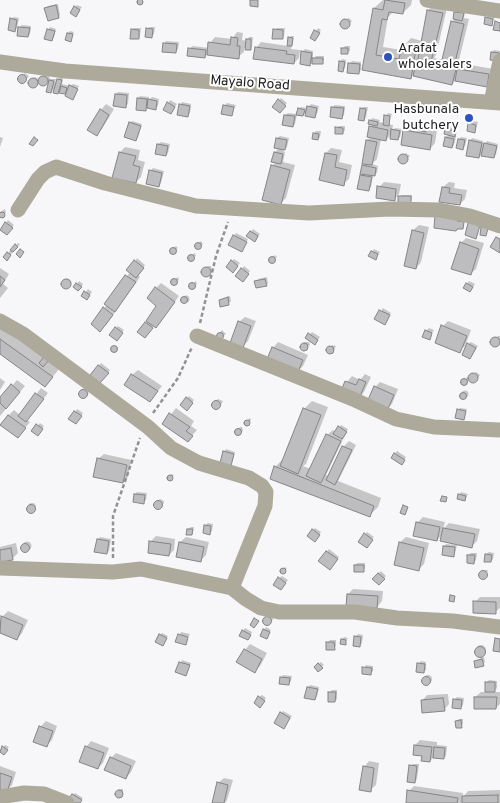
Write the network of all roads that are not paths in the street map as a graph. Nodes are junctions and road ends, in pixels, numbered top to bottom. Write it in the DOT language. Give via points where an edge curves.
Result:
graph roads {
  1 [pos="427,0"];
  2 [pos="500,11"];
  3 [pos="500,61"];
  4 [pos="0,62"];
  5 [pos="495,103"];
  6 [pos="18,210"];
  7 [pos="500,226"];
  8 [pos="0,321"];
  9 [pos="197,336"];
  10 [pos="500,430"];
  11 [pos="0,568"];
  12 [pos="232,588"];
  13 [pos="500,626"];
  14 [pos="0,797"];
  15 [pos="67,803"];
  1 -- 2 [label="street"];
  3 -- 5 [label="street"];
  4 -- 5 [label="street, Mayalo Road" via="64,71"];
  6 -- 7 [label="street" via="38,179 56,167 196,206 309,213 439,210"];
  8 -- 12 [label="street" via="23,334 171,448 199,463 249,478 262,486 266,492 265,506"];
  9 -- 10 [label="street" via="396,419 434,427"];
  11 -- 12 [label="street" via="113,572 141,569"];
  12 -- 13 [label="street" via="261,608 279,612 355,612"];
  14 -- 15 [label="street" via="44,794"];
}
